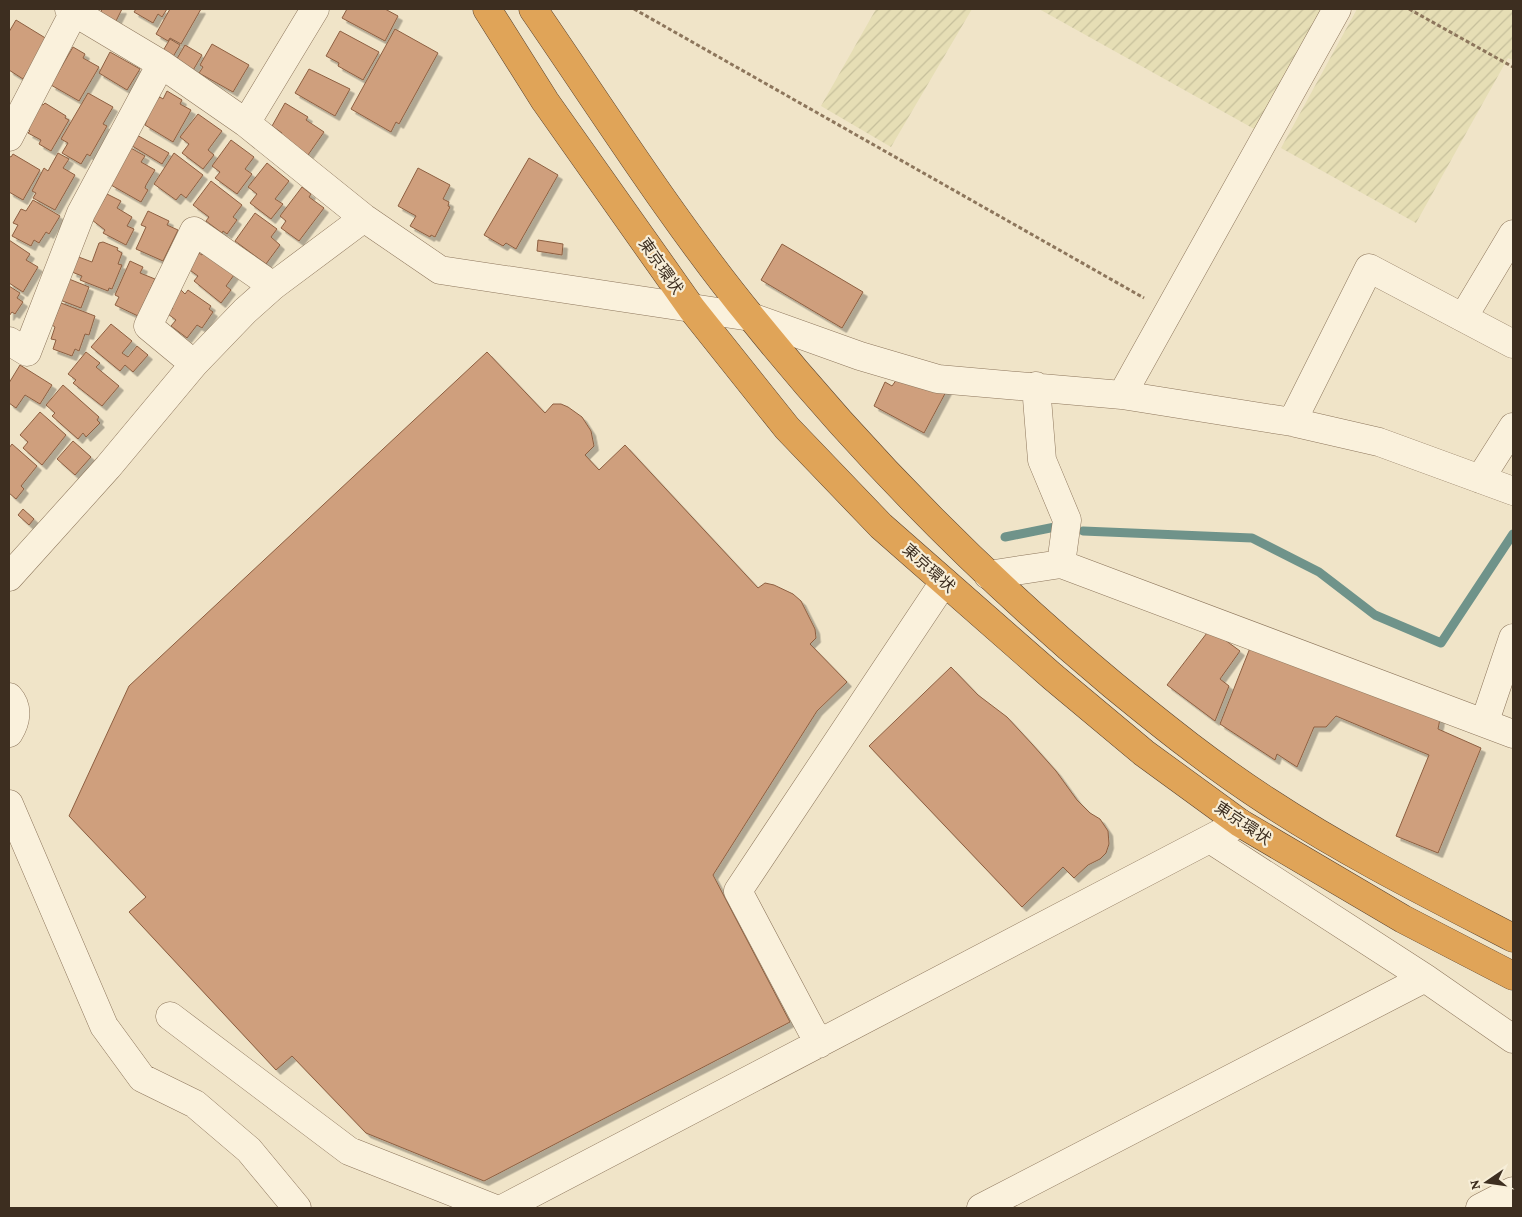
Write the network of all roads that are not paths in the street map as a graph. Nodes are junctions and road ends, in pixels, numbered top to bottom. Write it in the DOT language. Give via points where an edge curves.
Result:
graph roads {
  1 [pos="314,9"];
  2 [pos="487,9"];
  3 [pos="533,9"];
  4 [pos="1337,9"];
  5 [pos="72,10"];
  6 [pos="161,64"];
  7 [pos="246,123"];
  8 [pos="9,137"];
  9 [pos="364,218"];
  10 [pos="1513,234"];
  11 [pos="273,286"];
  12 [pos="692,309"];
  13 [pos="1464,316"];
  14 [pos="751,317"];
  15 [pos="9,341"];
  16 [pos="1513,344"];
  17 [pos="194,364"];
  18 [pos="1036,386"];
  19 [pos="1122,395"];
  20 [pos="1292,422"];
  21 [pos="1513,427"];
  22 [pos="1480,479"];
  23 [pos="1513,491"];
  24 [pos="1061,564"];
  25 [pos="988,575"];
  26 [pos="9,577"];
  27 [pos="944,582"];
  28 [pos="1513,638"];
  29 [pos="9,697"];
  30 [pos="1485,722"];
  31 [pos="9,733"];
  32 [pos="1513,734"];
  33 [pos="9,804"];
  34 [pos="1240,823"];
  35 [pos="1210,839"];
  36 [pos="1513,938"];
  37 [pos="1513,976"];
  38 [pos="1425,978"];
  39 [pos="170,1016"];
  40 [pos="1513,1039"];
  41 [pos="818,1044"];
  42 [pos="1513,1191"];
  43 [pos="297,1208"];
  44 [pos="493,1208"];
  45 [pos="504,1208"];
  46 [pos="981,1208"];
  47 [pos="1480,1208"];
  1 -- 7 [label="street"];
  2 -- 12 [label="highway, 東京環状" via="545,101"];
  3 -- 14 [label="highway, 東京環状" via="686,230"];
  4 -- 19 [label="street"];
  5 -- 6 [label="street"];
  5 -- 8 [label="street"];
  6 -- 7 [label="street"];
  6 -- 15 [label="street" via="82,213 27,352"];
  7 -- 9 [label="street"];
  9 -- 11 [label="street"];
  9 -- 12 [label="street" via="440,270"];
  10 -- 13 [label="street"];
  11 -- 17 [label="street"];
  11 -- 17 [label="street" via="194,231 148,326"];
  12 -- 14 [label="street"];
  12 -- 27 [label="highway, 東京環状" via="787,428 881,526"];
  13 -- 16 [label="street"];
  13 -- 20 [label="street" via="1369,268"];
  14 -- 18 [label="street" via="860,356 938,379"];
  14 -- 25 [label="highway, 東京環状" via="824,402"];
  17 -- 26 [label="street" via="108,467"];
  18 -- 19 [label="street"];
  18 -- 24 [label="street" via="1042,460 1067,520"];
  19 -- 20 [label="street"];
  20 -- 22 [label="street" via="1379,442"];
  21 -- 22 [label="street"];
  22 -- 23 [label="street"];
  24 -- 25 [label="street"];
  24 -- 30 [label="street"];
  25 -- 36 [label="highway, 東京環状" via="1077,655 1167,729 1265,800 1346,850"];
  27 -- 34 [label="highway, 東京環状" via="1144,753"];
  27 -- 41 [label="street" via="738,891"];
  28 -- 30 [label="street"];
  29 -- 31 [label="street" via="16,711"];
  30 -- 32 [label="street"];
  33 -- 43 [label="street" via="104,1026 142,1078 195,1104 249,1150"];
  34 -- 35 [label="street"];
  34 -- 37 [label="highway, 東京環状" via="1403,919"];
  35 -- 38 [label="street"];
  35 -- 41 [label="street"];
  38 -- 40 [label="street"];
  38 -- 46 [label="street"];
  39 -- 44 [label="street" via="349,1151"];
  41 -- 45 [label="street"];
  42 -- 47 [label="street"];
}
